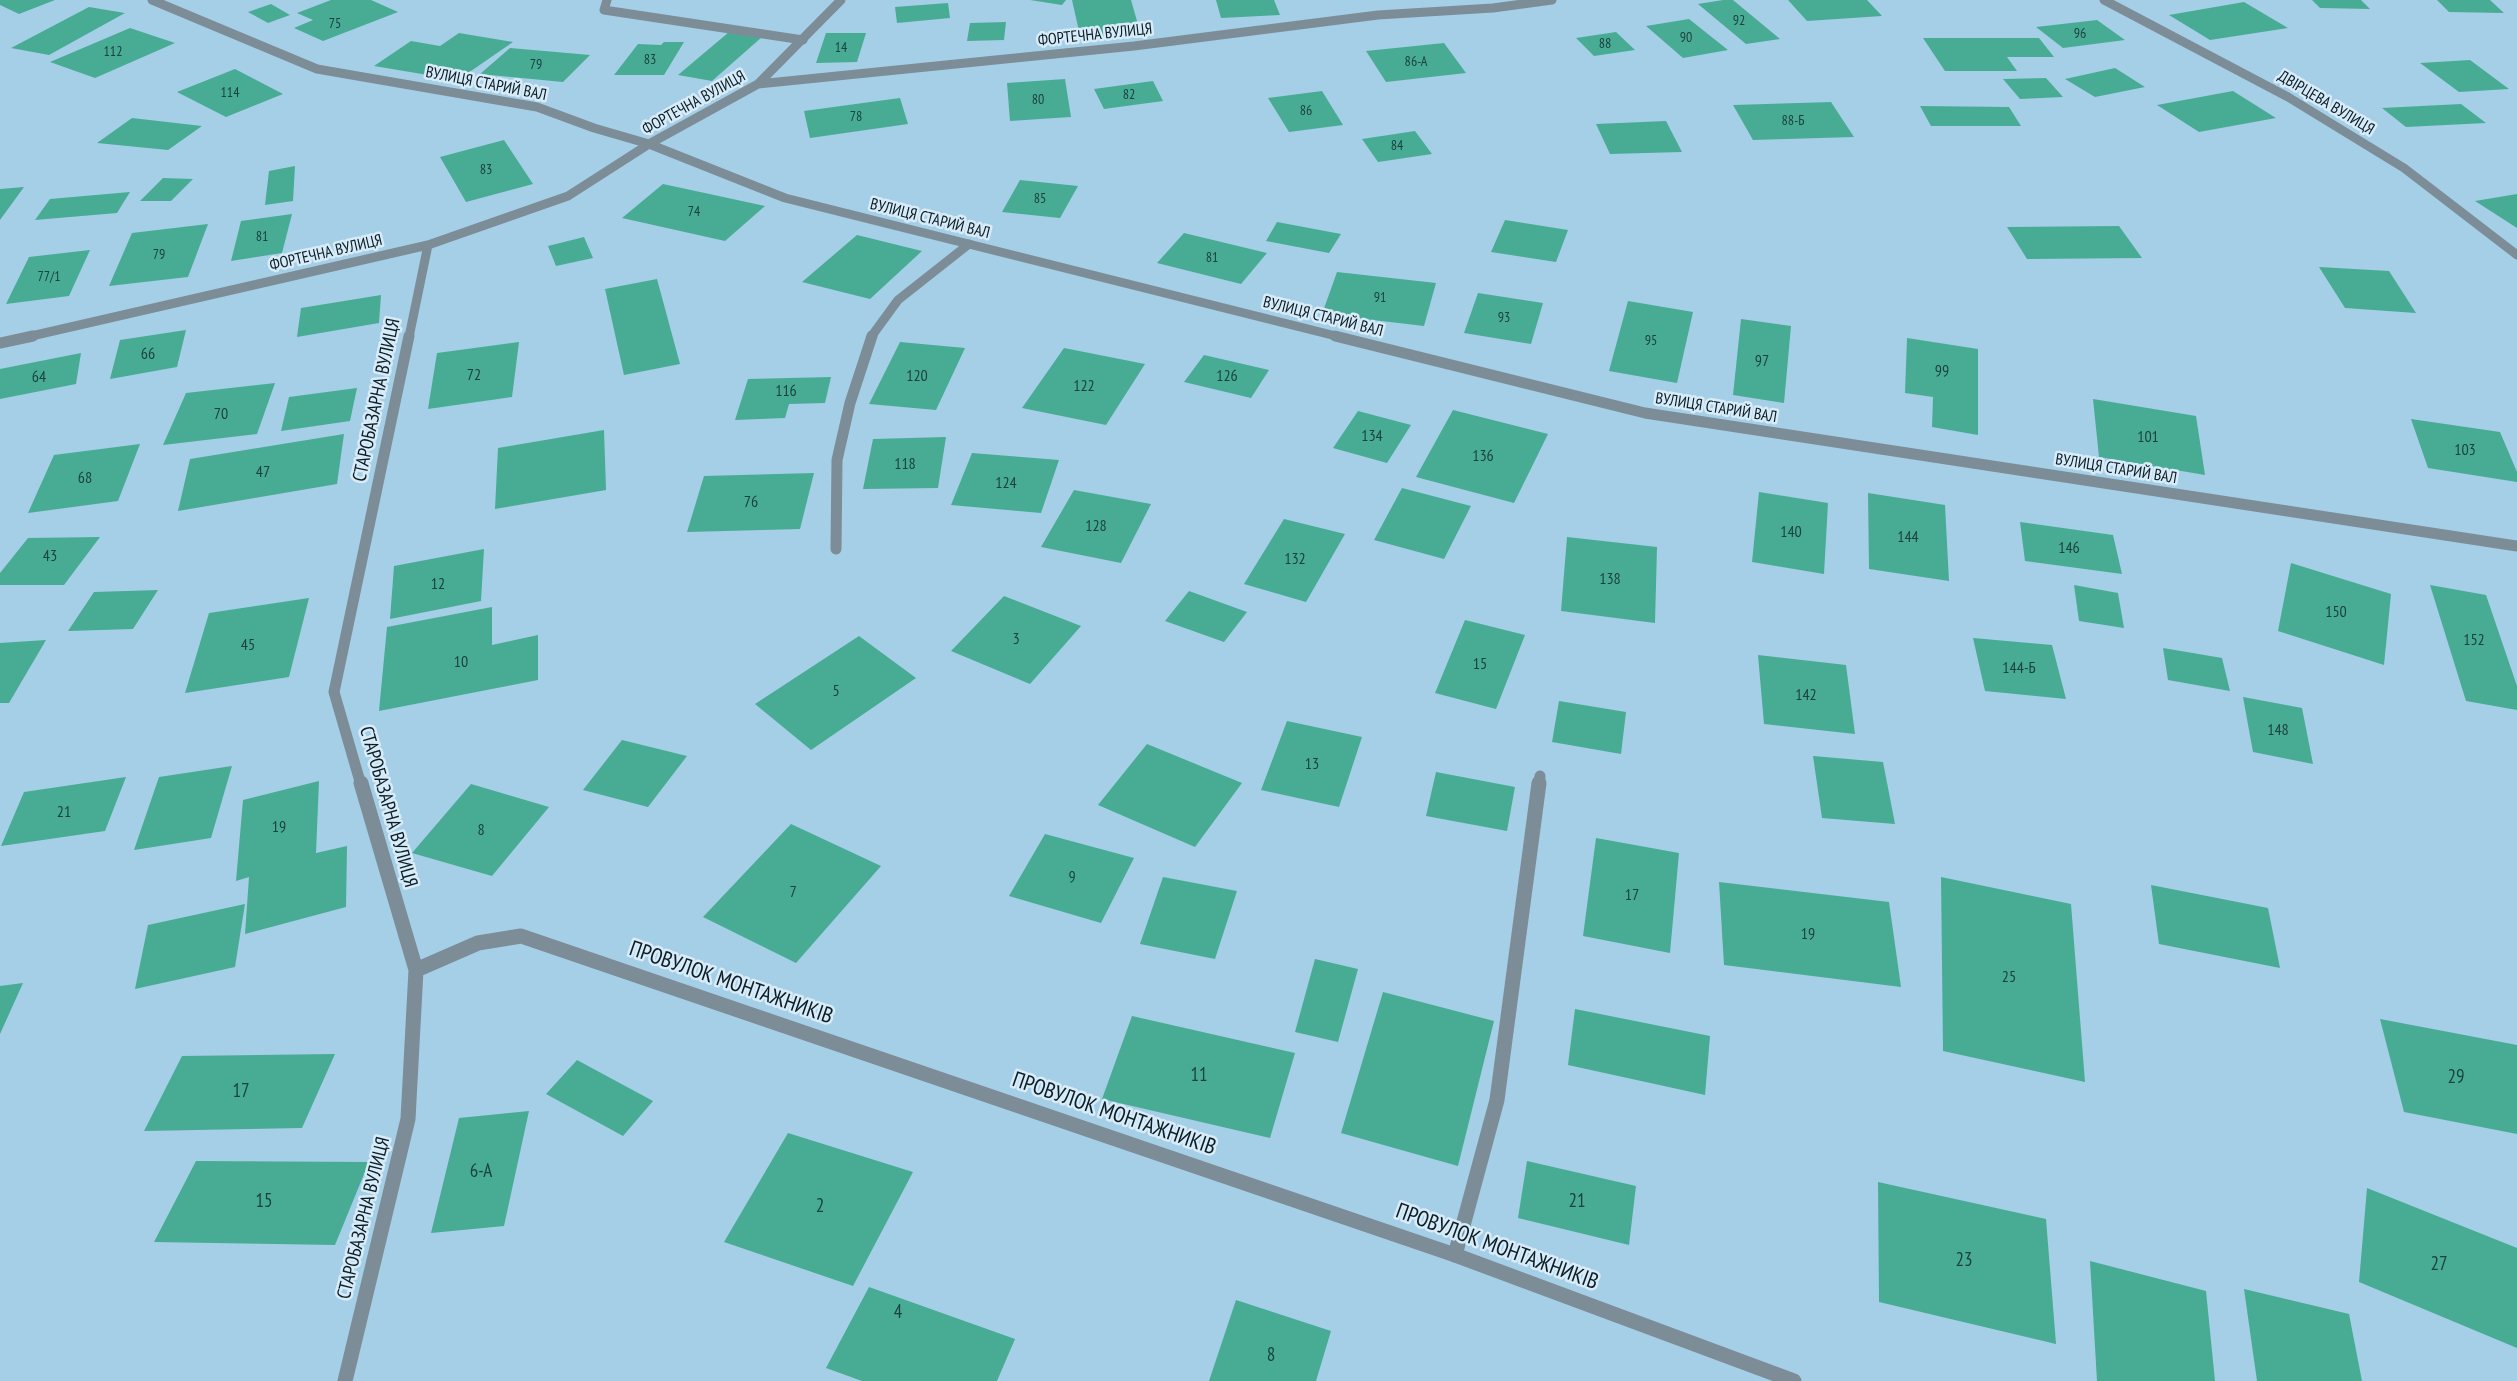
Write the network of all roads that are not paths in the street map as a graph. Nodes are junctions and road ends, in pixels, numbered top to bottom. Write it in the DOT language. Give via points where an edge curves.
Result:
graph roads {
  1 [pos="152,0"];
  2 [pos="607,0"];
  3 [pos="841,0"];
  4 [pos="1552,0"];
  5 [pos="2104,0"];
  6 [pos="803,40"];
  7 [pos="758,84"];
  8 [pos="649,144"];
  9 [pos="968,244"];
  10 [pos="428,245"];
  11 [pos="2517,255"];
  12 [pos="0,343"];
  13 [pos="2517,546"];
  14 [pos="836,549"];
  15 [pos="1540,776"];
  16 [pos="416,970"];
  17 [pos="1456,1255"];
  18 [pos="344,1381"];
  19 [pos="1794,1381"];
  1 -- 8 [label="street, ВУЛИЦЯ СТАРИЙ ВАЛ" via="317,69 536,107"];
  2 -- 6 [label="street" via="604,10"];
  3 -- 6 [label="street"];
  4 -- 7 [label="street, ФОРТЕЧНА ВУЛИЦЯ" via="1493,8 1378,15 1134,46"];
  5 -- 11 [label="street, ДВІРЦЕВА ВУЛИЦЯ" via="2288,97 2404,168"];
  6 -- 7 [label="street"];
  7 -- 8 [label="street, ФОРТЕЧНА ВУЛИЦЯ"];
  8 -- 9 [label="street, ВУЛИЦЯ СТАРИЙ ВАЛ" via="785,198"];
  8 -- 10 [label="street, ФОРТЕЧНА ВУЛИЦЯ" via="568,196"];
  9 -- 13 [label="street, ВУЛИЦЯ СТАРИЙ ВАЛ" via="1645,412"];
  9 -- 14 [label="street" via="898,300 872,334 850,403 837,460"];
  10 -- 12 [label="street, ФОРТЕЧНА ВУЛИЦЯ"];
  10 -- 16 [label="street, СТАРОБАЗАРНА ВУЛИЦЯ" via="334,692"];
  15 -- 17 [label="street" via="1497,1100"];
  16 -- 17 [label="street, ПРОВУЛОК МОНТАЖНИКІВ" via="478,943 521,936"];
  16 -- 18 [label="street, СТАРОБАЗАРНА ВУЛИЦЯ" via="408,1119"];
  17 -- 19 [label="street, ПРОВУЛОК МОНТАЖНИКІВ"];
}
